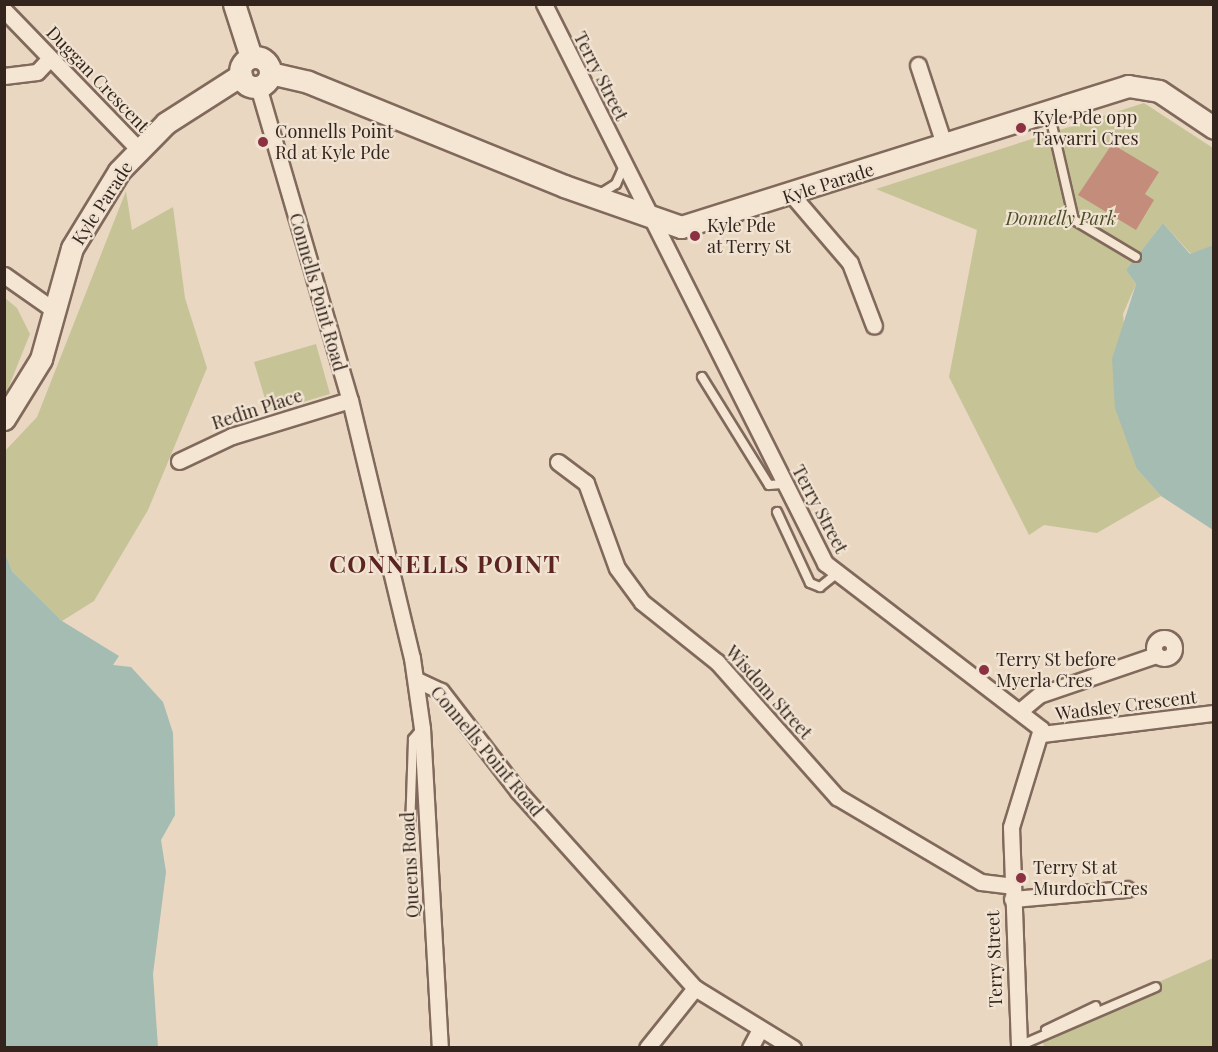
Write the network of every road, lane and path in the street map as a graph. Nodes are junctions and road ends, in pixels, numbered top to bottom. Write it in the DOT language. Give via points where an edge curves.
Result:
graph roads {
  1 [pos="234,4"];
  2 [pos="544,4"];
  3 [pos="4,10"];
  4 [pos="49,59"];
  5 [pos="918,65"];
  6 [pos="255,73"];
  7 [pos="4,76"];
  8 [pos="1049,111"];
  9 [pos="1214,128"];
  10 [pos="944,144"];
  11 [pos="138,149"];
  12 [pos="625,165"];
  13 [pos="792,195"];
  14 [pos="593,197"];
  15 [pos="652,220"];
  16 [pos="1136,257"];
  17 [pos="4,275"];
  18 [pos="55,311"];
  19 [pos="874,326"];
  20 [pos="702,377"];
  21 [pos="350,400"];
  22 [pos="4,419"];
  23 [pos="179,461"];
  24 [pos="558,462"];
  25 [pos="785,484"];
  26 [pos="777,512"];
  27 [pos="835,574"];
  28 [pos="1156,654"];
  29 [pos="417,680"];
  30 [pos="1021,710"];
  31 [pos="1214,713"];
  32 [pos="422,728"];
  33 [pos="1042,734"];
  34 [pos="410,830"];
  35 [pos="1127,889"];
  36 [pos="1012,892"];
  37 [pos="1156,987"];
  38 [pos="695,988"];
  39 [pos="1096,1006"];
  40 [pos="760,1029"];
  41 [pos="1039,1038"];
  42 [pos="1019,1046"];
  43 [pos="440,1047"];
  44 [pos="647,1047"];
  45 [pos="750,1047"];
  46 [pos="793,1047"];
  1 -- 6 [label="street, Connells Point Road"];
  2 -- 12 [label="street, Terry Street"];
  3 -- 4 [label="street, Duggan Crescent"];
  4 -- 7 [label="street" via="37,72"];
  4 -- 11 [label="street, Duggan Crescent"];
  5 -- 10 [label="street"];
  6 -- 11 [label="street, Kyle Parade" via="166,123"];
  6 -- 14 [label="street, Kyle Parade" via="308,82"];
  6 -- 21 [label="street, Connells Point Road"];
  8 -- 9 [label="street, Kyle Parade" via="1142,85 1170,96"];
  8 -- 10 [label="street, Kyle Parade"];
  8 -- 16 [label="lane" via="1074,220"];
  10 -- 13 [label="street, Kyle Parade"];
  11 -- 18 [label="street, Kyle Parade" via="118,171 72,248"];
  12 -- 14 [label="lane" via="613,188"];
  12 -- 15 [label="street, Terry Street"];
  13 -- 15 [label="street, Kyle Parade" via="690,226"];
  13 -- 19 [label="street" via="850,263"];
  14 -- 15 [label="street, Kyle Parade"];
  15 -- 25 [label="street, Terry Street"];
  17 -- 18 [label="street"];
  18 -- 22 [label="street, Kyle Parade" via="41,359"];
  20 -- 25 [label="lane" via="769,485"];
  21 -- 23 [label="street, Redin Place" via="232,436"];
  21 -- 29 [label="street, Connells Point Road"];
  24 -- 36 [label="street, Wisdom Street" via="586,483 612,558 642,602 717,662 837,797 981,882"];
  25 -- 27 [label="street, Terry Street"];
  26 -- 27 [label="lane" via="810,583 820,586"];
  27 -- 30 [label="street, Terry Street"];
  28 -- 30 [label="street" via="1039,695"];
  29 -- 32 [label="street, Queens Road"];
  29 -- 38 [label="street, Connells Point Road" via="441,692 518,791"];
  30 -- 33 [label="street, Terry Street"];
  31 -- 33 [label="street, Wadsley Crescent"];
  32 -- 34 [label="lane" via="412,739"];
  32 -- 43 [label="street, Queens Road"];
  33 -- 36 [label="street, Terry Street" via="1013,817"];
  35 -- 36 [label="street, Wisdom Street"];
  36 -- 42 [label="street, Terry Street"];
  37 -- 41 [label="lane"];
  38 -- 40 [label="street, Connells Point Road"];
  38 -- 44 [label="street"];
  39 -- 41 [label="lane"];
  40 -- 45 [label="street"];
  40 -- 46 [label="street, Connells Point Road"];
  41 -- 42 [label="lane"];
}
